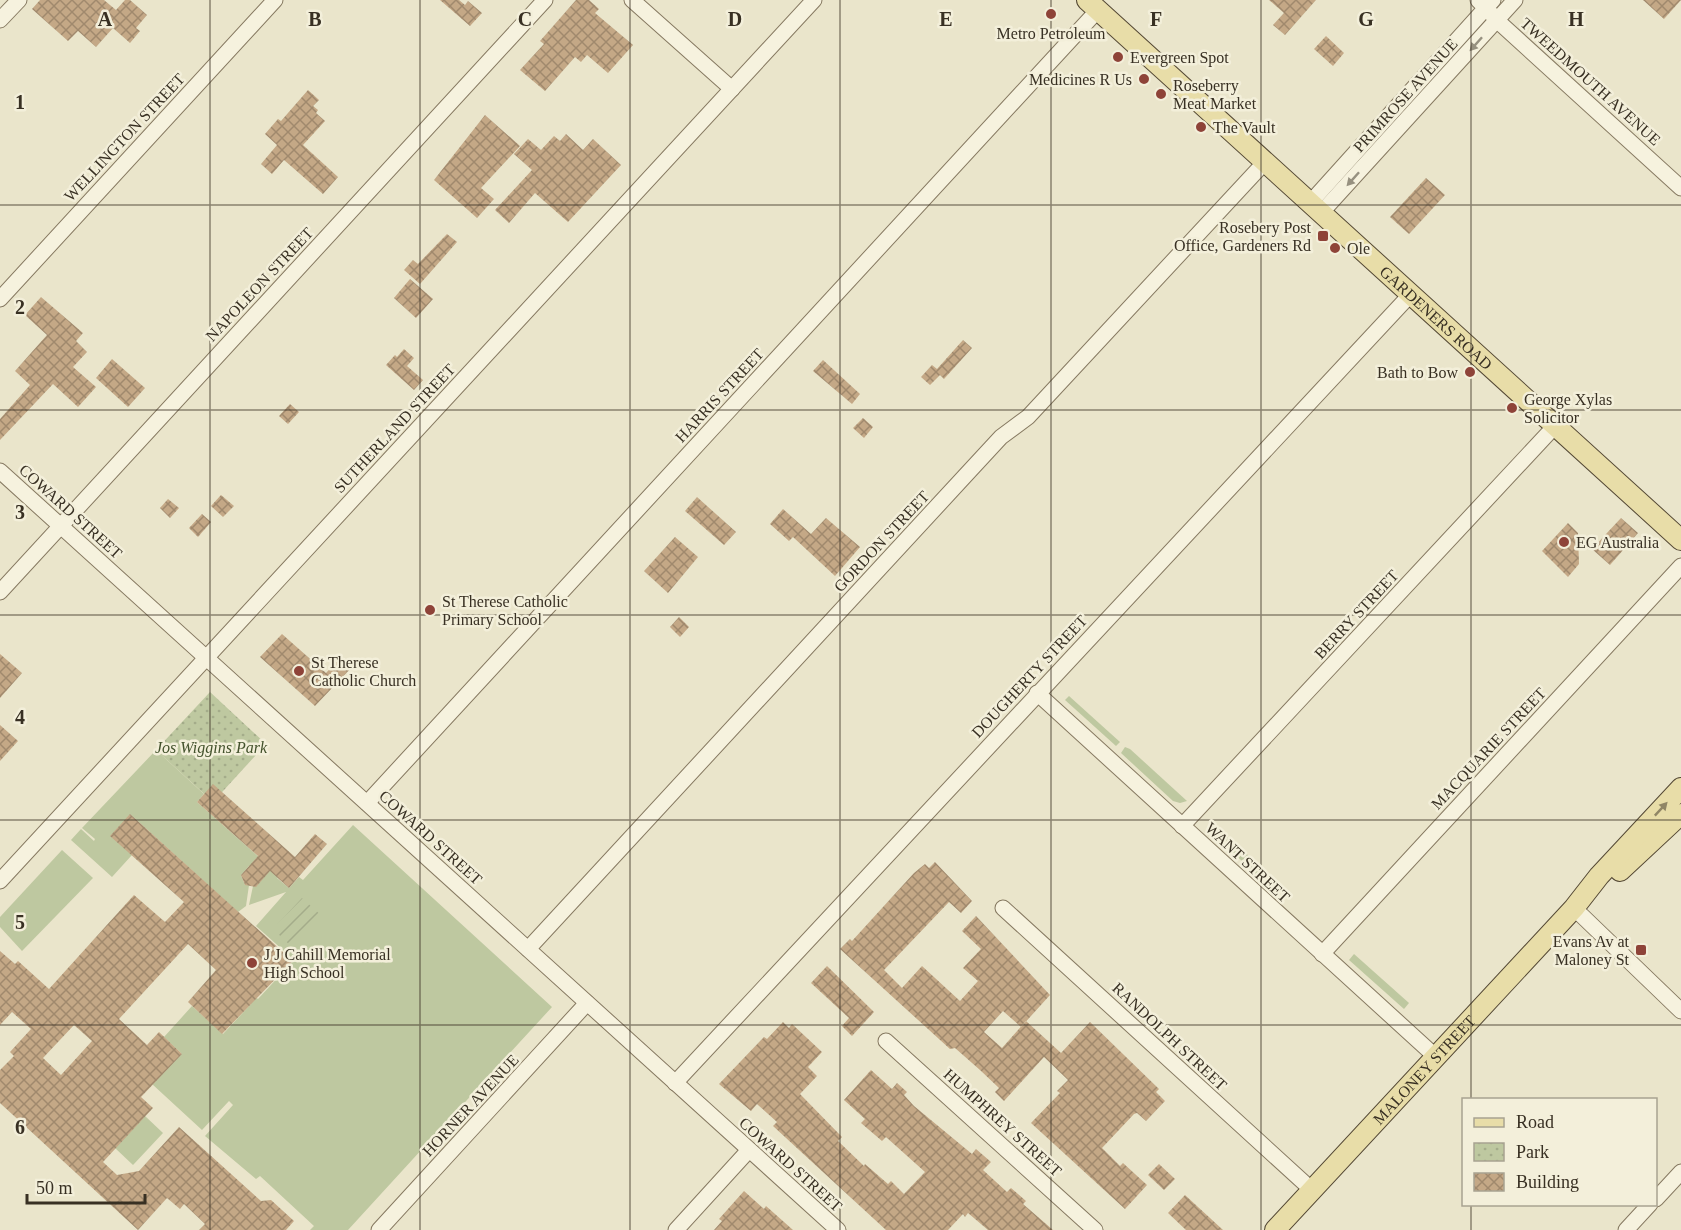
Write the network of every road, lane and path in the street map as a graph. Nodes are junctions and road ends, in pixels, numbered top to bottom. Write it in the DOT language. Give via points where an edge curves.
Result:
graph roads {
  1 [pos="19,0"];
  2 [pos="275,0"];
  3 [pos="545,0"];
  4 [pos="632,0"];
  5 [pos="1515,0"];
  6 [pos="806,3"];
  7 [pos="1486,3"];
  8 [pos="1092,5"];
  9 [pos="0,20"];
  10 [pos="1497,20"];
  11 [pos="1418,82"];
  12 [pos="732,89"];
  13 [pos="1431,94"];
  14 [pos="1372,146"];
  15 [pos="1265,162"];
  16 [pos="1681,188"];
  17 [pos="1316,208"];
  18 [pos="1411,294"];
  19 [pos="0,299"];
  20 [pos="1555,426"];
  21 [pos="0,471"];
  22 [pos="61,526"];
  23 [pos="1681,540"];
  24 [pos="1681,567"];
  25 [pos="0,592"];
  26 [pos="207,657"];
  27 [pos="1037,693"];
  28 [pos="1681,788"];
  29 [pos="367,803"];
  30 [pos="1681,814"];
  31 [pos="1182,826"];
  32 [pos="0,881"];
  33 [pos="1003,908"];
  34 [pos="1574,908"];
  35 [pos="528,949"];
  36 [pos="1322,954"];
  37 [pos="587,1003"];
  38 [pos="1681,1011"];
  39 [pos="886,1041"];
  40 [pos="1436,1057"];
  41 [pos="675,1083"];
  42 [pos="749,1150"];
  43 [pos="1681,1172"];
  44 [pos="1312,1190"];
  45 [pos="1657,1198"];
  46 [pos="1648,1206"];
  47 [pos="379,1230"];
  48 [pos="676,1230"];
  49 [pos="838,1230"];
  50 [pos="1095,1230"];
  51 [pos="1275,1230"];
  52 [pos="1626,1230"];
  1 -- 9 [label="street"];
  2 -- 19 [label="street, WELLINGTON STREET"];
  3 -- 22 [label="street, NAPOLEON STREET"];
  4 -- 12 [label="street"];
  5 -- 10 [label="street, PRIMROSE AVENUE"];
  6 -- 12 [label="street, SUTHERLAND STREET"];
  7 -- 10 [label="street, TWEEDMOUTH AVENUE"];
  7 -- 11 [label="street, PRIMROSE AVENUE"];
  8 -- 15 [label="main road, GARDENERS ROAD"];
  8 -- 29 [label="street, HARRIS STREET"];
  10 -- 13 [label="street, PRIMROSE AVENUE, one-way"];
  10 -- 16 [label="street, TWEEDMOUTH AVENUE"];
  11 -- 13 [label="street"];
  11 -- 14 [label="street, PRIMROSE AVENUE"];
  12 -- 26 [label="street, SUTHERLAND STREET"];
  13 -- 14 [label="street, PRIMROSE AVENUE"];
  14 -- 17 [label="street, PRIMROSE AVENUE"];
  15 -- 17 [label="main road, GARDENERS ROAD"];
  15 -- 35 [label="street, GORDON STREET" via="1028,417 1001,437 971,469"];
  17 -- 18 [label="main road, GARDENERS ROAD"];
  18 -- 20 [label="main road, GARDENERS ROAD"];
  18 -- 27 [label="street, DOUGHERTY STREET"];
  20 -- 23 [label="main road, GARDENERS ROAD"];
  20 -- 31 [label="street, BERRY STREET"];
  21 -- 22 [label="street, COWARD STREET"];
  22 -- 25 [label="street, NAPOLEON STREET"];
  22 -- 26 [label="street, COWARD STREET"];
  24 -- 36 [label="street, MACQUARIE STREET"];
  26 -- 29 [label="street, COWARD STREET"];
  26 -- 32 [label="street, SUTHERLAND STREET"];
  27 -- 31 [label="street, WANT STREET"];
  27 -- 41 [label="street, DOUGHERTY STREET"];
  34 -- 28 [label="main road, MALONEY STREET, one-way"];
  29 -- 35 [label="street, COWARD STREET"];
  30 -- 34 [label="main road, MALONEY STREET"];
  31 -- 36 [label="street, WANT STREET"];
  33 -- 44 [label="street, RANDOLPH STREET"];
  34 -- 38 [label="street"];
  34 -- 40 [label="main road, MALONEY STREET"];
  35 -- 37 [label="street, COWARD STREET"];
  36 -- 40 [label="street, WANT STREET"];
  37 -- 41 [label="street, COWARD STREET"];
  37 -- 47 [label="street, HORNER AVENUE"];
  39 -- 50 [label="street, HUMPHREY STREET"];
  40 -- 44 [label="main road, MALONEY STREET"];
  41 -- 42 [label="street, COWARD STREET"];
  42 -- 48 [label="street"];
  42 -- 49 [label="street, COWARD STREET"];
  43 -- 45 [label="street"];
  44 -- 51 [label="main road, MALONEY STREET"];
  46 -- 52 [label="street"];
}
